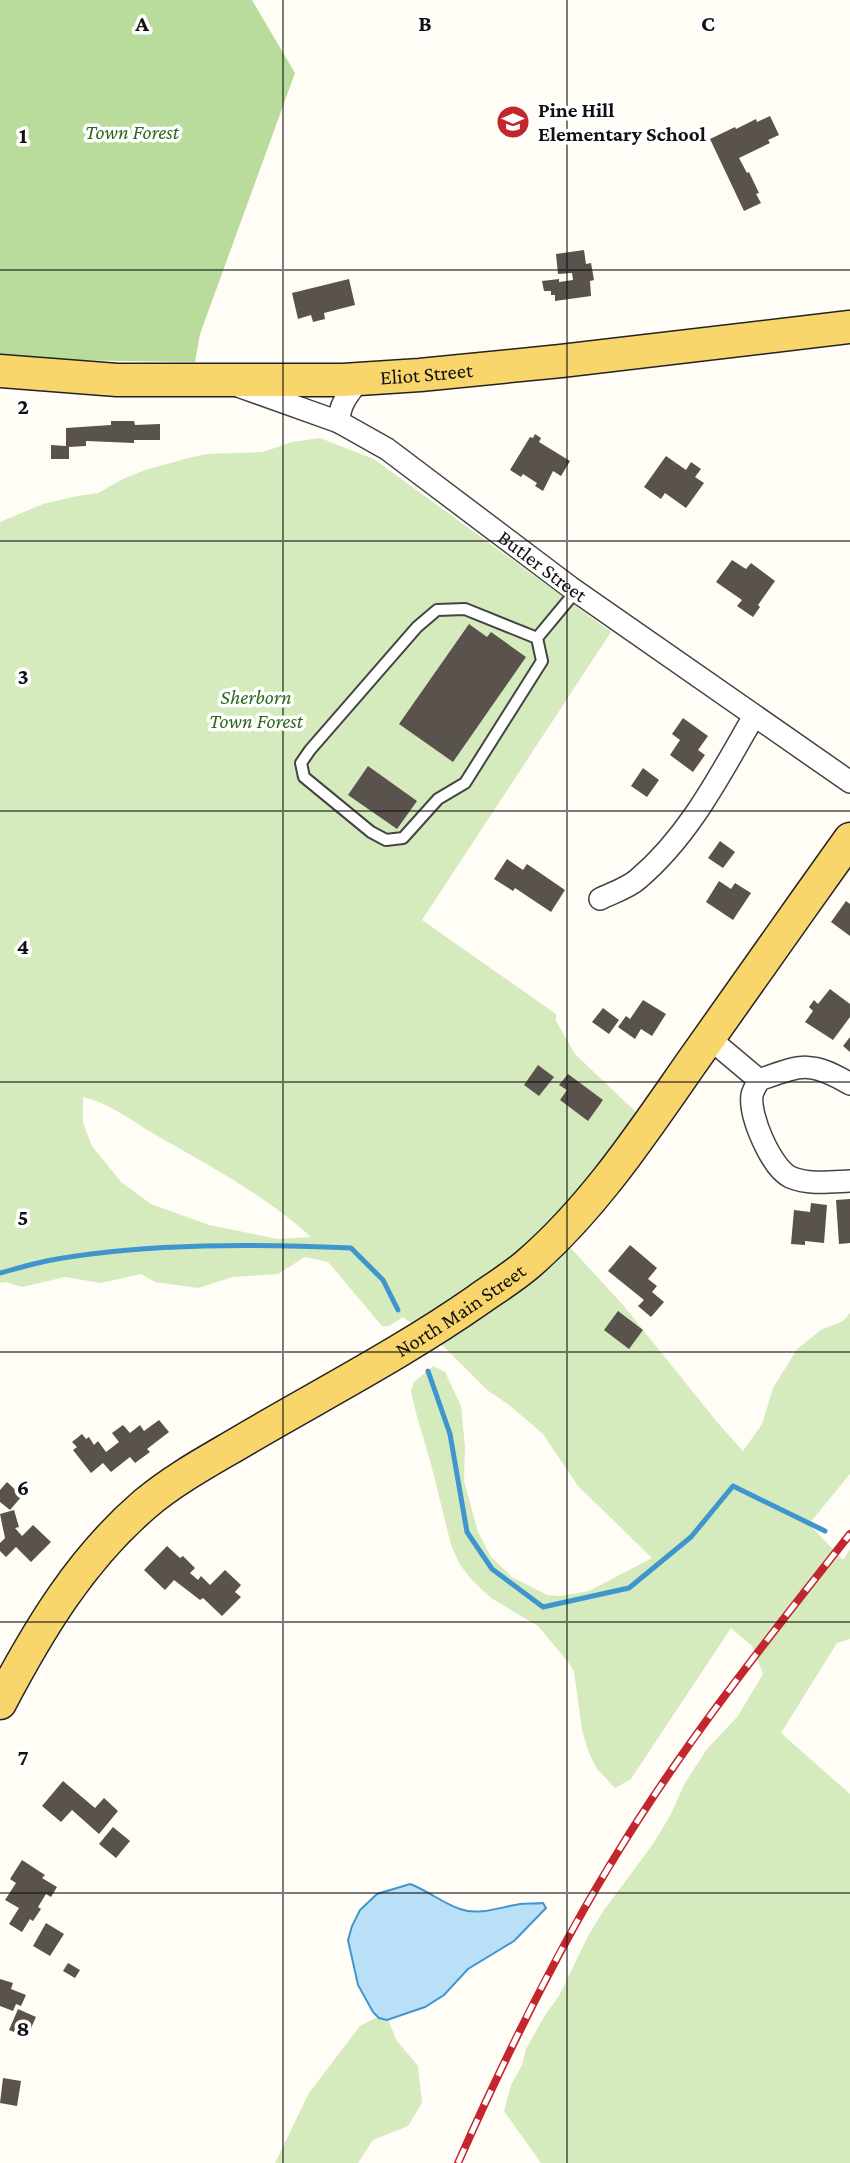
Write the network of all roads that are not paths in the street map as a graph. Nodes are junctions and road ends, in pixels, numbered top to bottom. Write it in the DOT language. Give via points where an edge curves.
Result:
graph roads {
  1 [pos="850,327"];
  2 [pos="0,371"];
  3 [pos="220,379"];
  4 [pos="359,379"];
  5 [pos="339,422"];
  6 [pos="576,591"];
  7 [pos="537,638"];
  8 [pos="754,716"];
  9 [pos="850,782"];
  10 [pos="850,839"];
  11 [pos="600,899"];
  12 [pos="709,1038"];
  13 [pos="759,1080"];
  14 [pos="850,1084"];
  15 [pos="850,1181"];
  16 [pos="0,1703"];
  1 -- 4 [label="main road, Eliot Street"];
  2 -- 3 [label="main road, Eliot Street" via="117,380"];
  3 -- 4 [label="main road, Eliot Street"];
  3 -- 5 [label="street, Butler Street"];
  4 -- 5 [label="street" via="343,401"];
  5 -- 6 [label="street, Butler Street" via="387,449"];
  6 -- 7 [label="lane"];
  6 -- 8 [label="street, Butler Street"];
  7 -- 7 [label="lane" via="465,609 438,610 310,750 301,763 304,777 371,832 386,840 403,838 438,799 465,783 542,661"];
  8 -- 9 [label="street, Butler Street"];
  8 -- 11 [label="street" via="705,801 666,851 637,880"];
  10 -- 12 [label="main road, North Main Street"];
  12 -- 13 [label="street"];
  12 -- 16 [label="main road, North Main Street" via="604,1183 529,1263 442,1326 198,1467 130,1517 67,1589"];
  13 -- 14 [label="street" via="789,1069 813,1067 828,1070"];
  13 -- 15 [label="street" via="752,1095 756,1121 779,1168 808,1182"];
}
